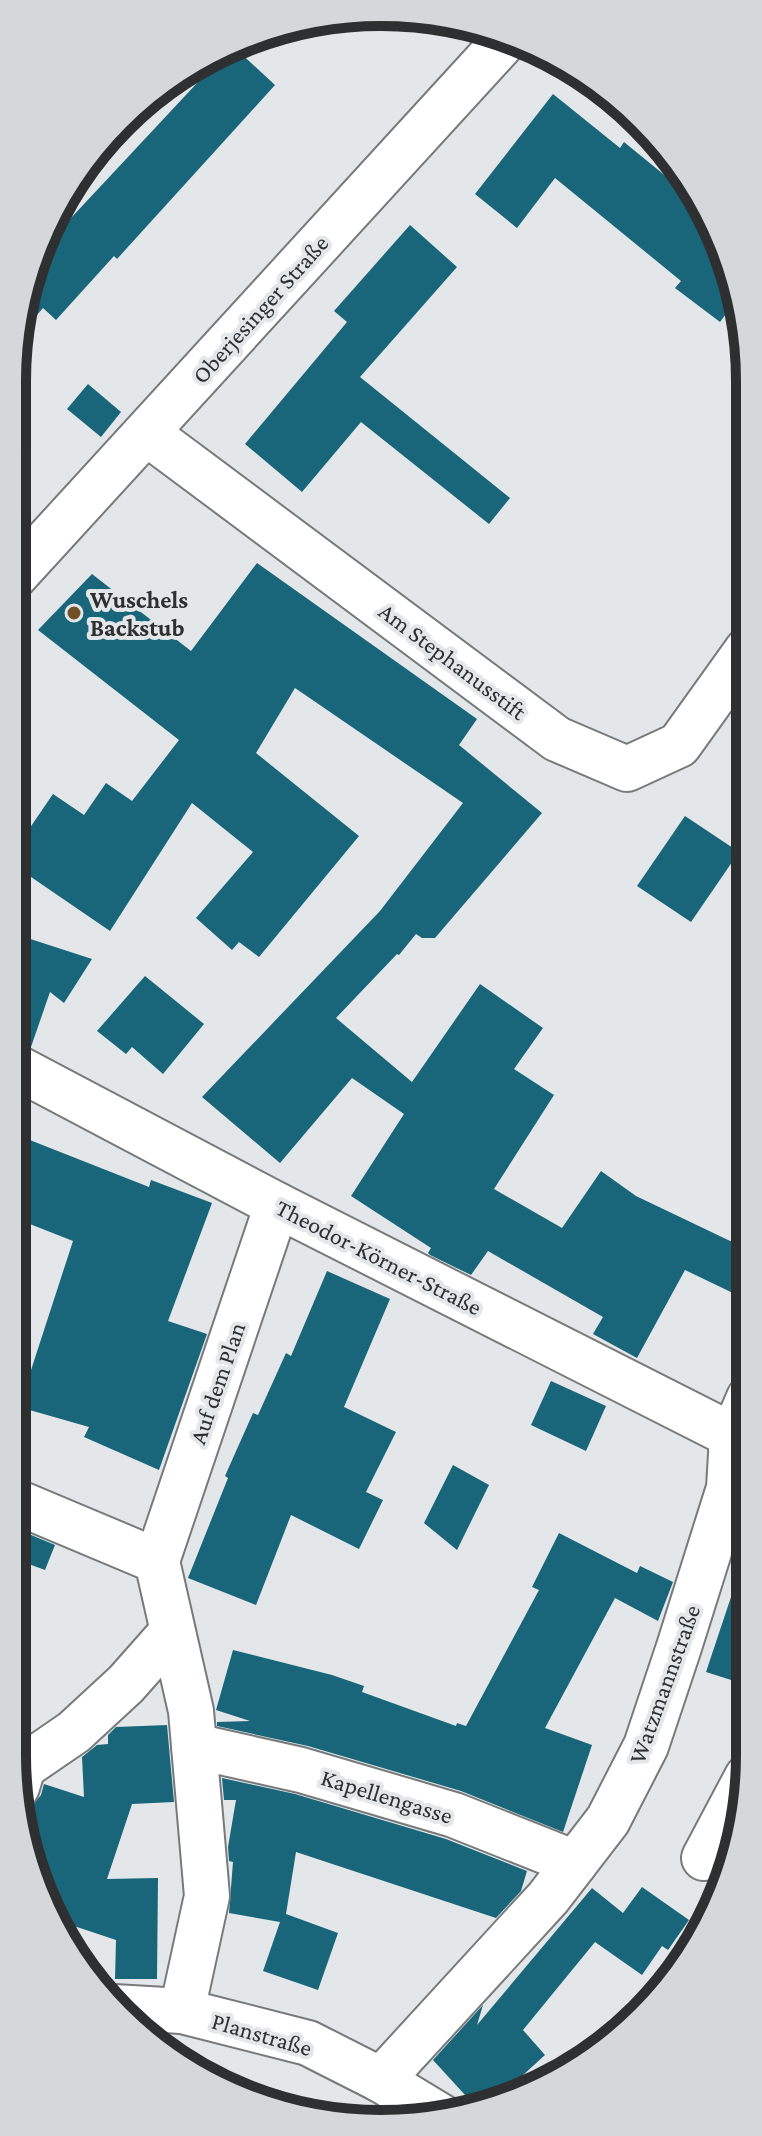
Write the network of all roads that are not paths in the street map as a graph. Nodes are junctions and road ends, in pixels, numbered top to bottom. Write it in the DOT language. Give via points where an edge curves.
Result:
graph roads {
  1 [pos="499,47"];
  2 [pos="148,434"];
  3 [pos="26,564"];
  4 [pos="736,665"];
  5 [pos="26,1072"];
  6 [pos="277,1205"];
  7 [pos="736,1423"];
  8 [pos="736,1457"];
  9 [pos="26,1506"];
  10 [pos="157,1561"];
  11 [pos="172,1632"];
  12 [pos="194,1746"];
  13 [pos="26,1765"];
  14 [pos="732,1805"];
  15 [pos="704,1858"];
  16 [pos="575,1863"];
  17 [pos="132,2008"];
  18 [pos="182,2011"];
  19 [pos="381,2080"];
  20 [pos="426,2107"];
  1 -- 2 [label="street, Oberjesinger Straße"];
  2 -- 3 [label="street, Oberjesinger Straße"];
  2 -- 4 [label="street, Am Stephanusstift" via="557,739 627,769 679,745"];
  5 -- 6 [label="street, Theodor-Körner-Straße"];
  6 -- 7 [label="street, Theodor-Körner-Straße"];
  6 -- 10 [label="street, Auf dem Plan"];
  8 -- 16 [label="street, Watzmannstraße" via="646,1746 608,1820"];
  9 -- 10 [label="street"];
  10 -- 11 [label="street"];
  11 -- 12 [label="street"];
  11 -- 13 [label="street" via="74,1732"];
  12 -- 16 [label="street, Kapellengasse" via="301,1770 454,1815"];
  12 -- 18 [label="street" via="207,1896"];
  14 -- 15 [label="street"];
  16 -- 19 [label="street, Watzmannstraße"];
  17 -- 18 [label="street, Planstraße"];
  18 -- 19 [label="street, Planstraße" via="308,2043"];
  19 -- 20 [label="street, Planstraße"];
}
